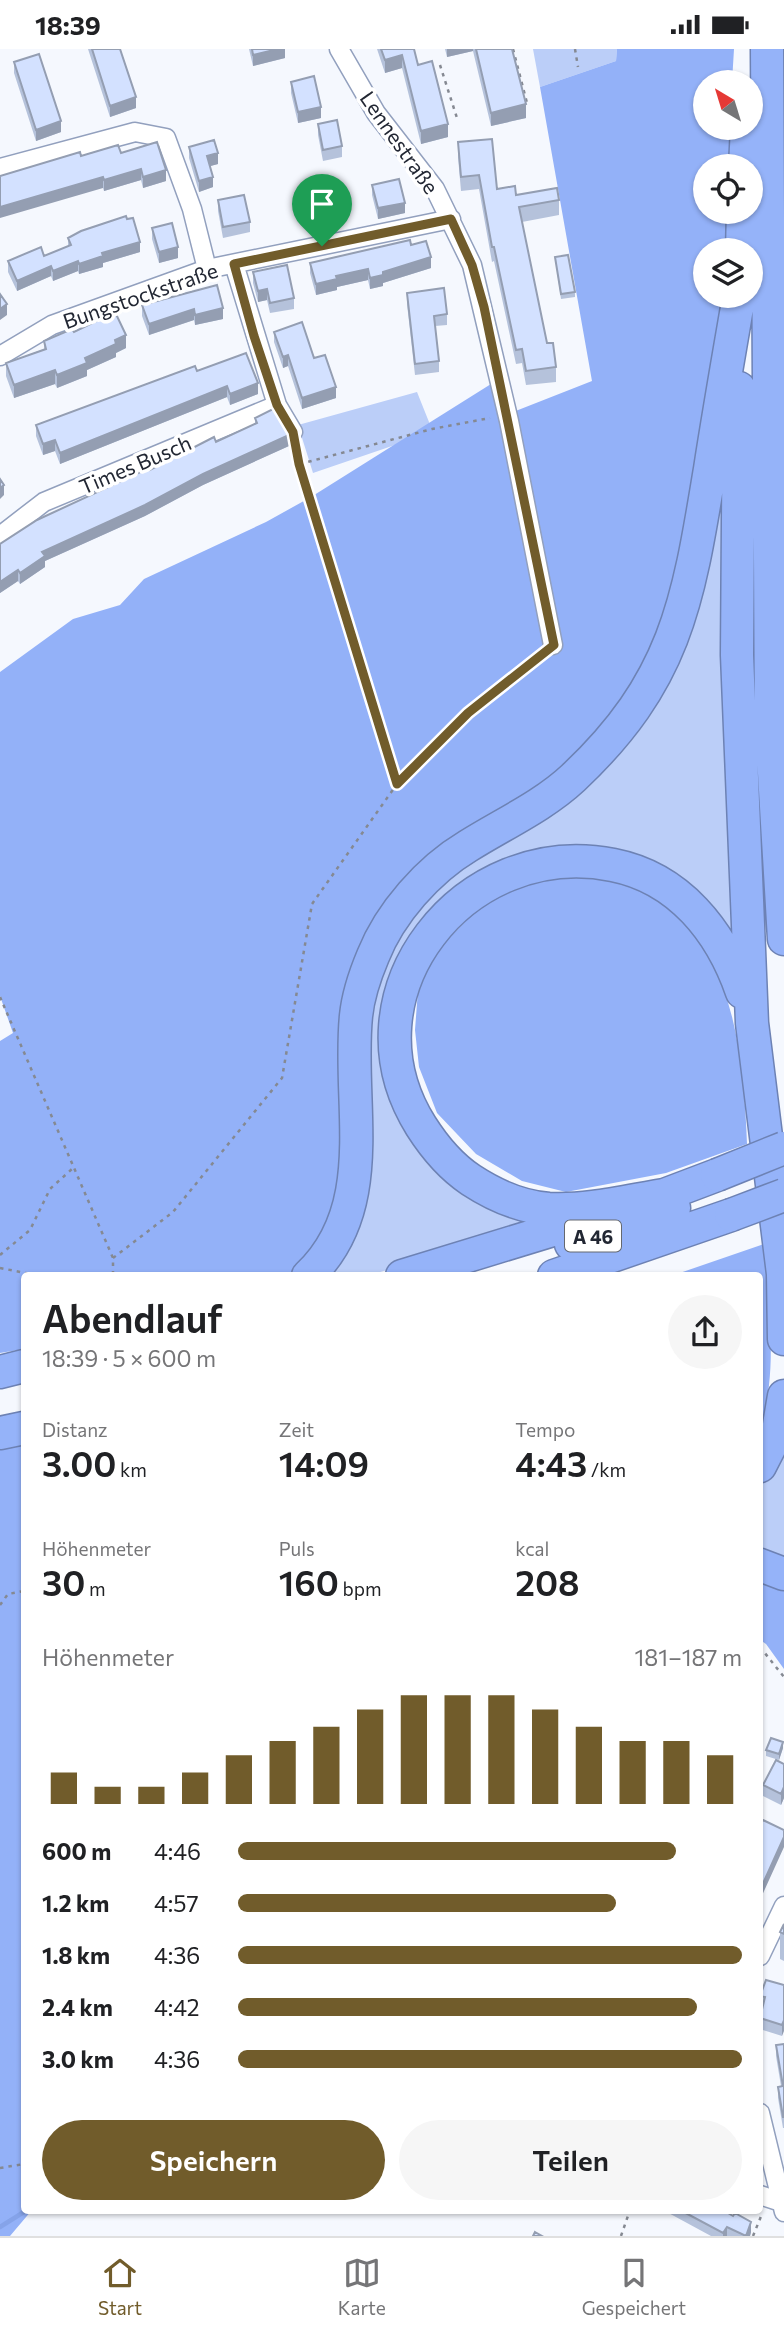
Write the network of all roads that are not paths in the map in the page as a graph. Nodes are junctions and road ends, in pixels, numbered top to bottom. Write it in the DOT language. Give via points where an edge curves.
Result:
graph roads {
  1 [pos="339,49"];
  2 [pos="751,49"];
  3 [pos="767,49"];
  4 [pos="750,70"];
  5 [pos="0,168"];
  6 [pos="451,219"];
  7 [pos="234,264"];
  8 [pos="207,269"];
  9 [pos="738,308"];
  10 [pos="740,308"];
  11 [pos="0,356"];
  12 [pos="277,405"];
  13 [pos="293,432"];
  14 [pos="0,536"];
  15 [pos="554,645"];
  16 [pos="784,939"];
  17 [pos="752,1023"];
  18 [pos="784,1148"];
  19 [pos="784,1167"];
  20 [pos="670,1194"];
  21 [pos="784,1195"];
  22 [pos="726,1203"];
  23 [pos="784,1213"];
  24 [pos="665,1257"];
  25 [pos="311,1272"];
  26 [pos="415,1272"];
  27 [pos="476,1272"];
  28 [pos="563,1272"];
  29 [pos="621,1272"];
  30 [pos="631,1272"];
  31 [pos="783,1279"];
  32 [pos="784,1339"];
  33 [pos="21,1367"];
  34 [pos="0,1371"];
  35 [pos="21,1384"];
  36 [pos="0,1387"];
  37 [pos="784,1396"];
  38 [pos="21,1410"];
  39 [pos="0,1413"];
  40 [pos="21,1429"];
  41 [pos="0,1433"];
  42 [pos="763,1461"];
  43 [pos="763,1566"];
  44 [pos="784,1574"];
  45 [pos="784,1906"];
  46 [pos="763,1950"];
  47 [pos="763,2134"];
  48 [pos="773,2202"];
  1 -- 6 [label="street, Lennestraße" via="376,113 435,189"];
  2 -- 4 [label="highway"];
  3 -- 16 [label="highway" via="771,723"];
  5 -- 8 [label="street" via="135,132 166,138 198,227"];
  6 -- 7 [label="street, Bungstockstraße"];
  6 -- 15 [label="street, Lennestraße" via="476,277"];
  7 -- 8 [label="street, Bungstockstraße"];
  7 -- 12 [label="street"];
  8 -- 11 [label="street, Bungstockstraße" via="52,325"];
  9 -- 25 [label="highway" via="697,557 668,649 625,724 596,755 541,802 436,870 413,893 374,953 356,1015 358,1156 352,1195 335,1241"];
  10 -- 17 [label="highway" via="737,655"];
  12 -- 13 [label="street"];
  12 -- 14 [label="street, Times Busch" via="44,502"];
  17 -- 20 [label="highway" via="723,945 702,917 683,898 639,871 595,861 540,864 494,879 442,919 417,956 398,1016 398,1062 413,1113 455,1170 487,1191 548,1209"];
  17 -- 31 [label="highway"];
  18 -- 22 [label="highway, bridge"];
  19 -- 22 [label="highway, A 46"];
  20 -- 22 [label="highway"];
  20 -- 26 [label="highway"];
  21 -- 22 [label="highway, A 46, bridge"];
  22 -- 23 [label="highway"];
  22 -- 24 [label="highway"];
  22 -- 27 [label="highway, A 46"];
  22 -- 28 [label="highway, A 46"];
  24 -- 29 [label="highway"];
  24 -- 30 [label="highway"];
  31 -- 32 [label="highway"];
  33 -- 34 [label="highway"];
  35 -- 36 [label="highway"];
  37 -- 42 [label="highway" via="778,1431"];
  38 -- 39 [label="highway"];
  40 -- 41 [label="highway"];
  43 -- 44 [label="highway"];
  45 -- 46 [label="street"];
  47 -- 48 [label="street"];
}
